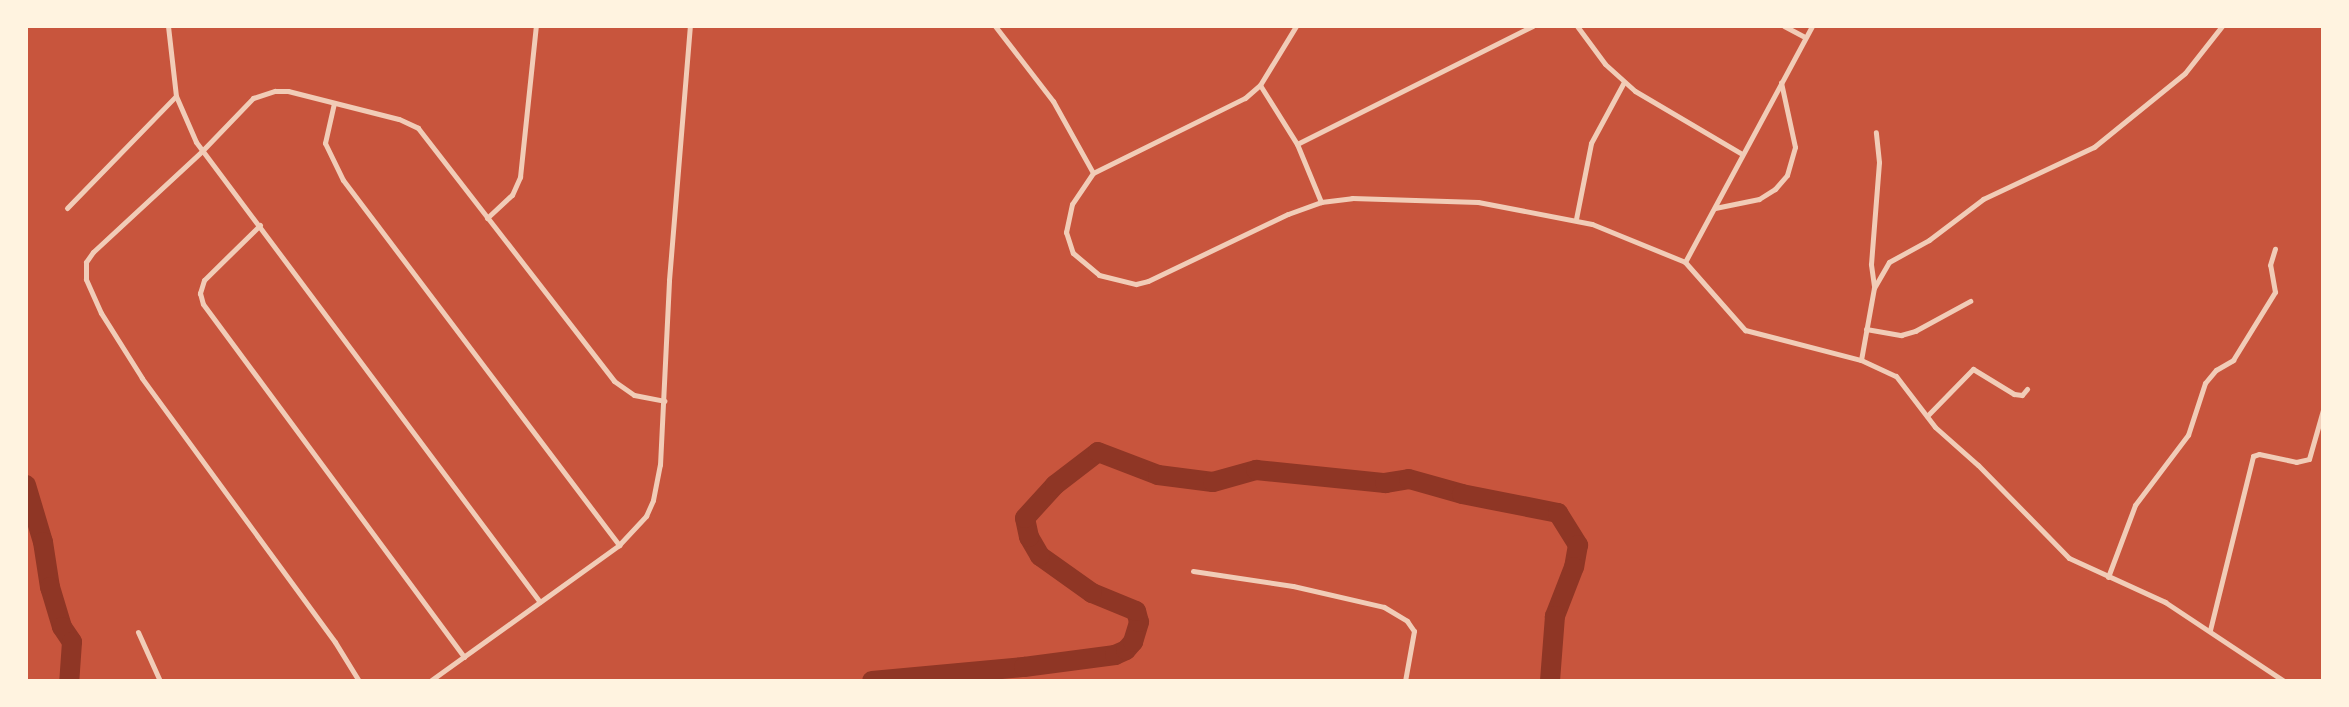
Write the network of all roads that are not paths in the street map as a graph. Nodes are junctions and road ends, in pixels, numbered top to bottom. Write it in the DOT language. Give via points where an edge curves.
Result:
graph roads {
  1 [pos="168,26"];
  2 [pos="536,26"];
  3 [pos="690,26"];
  4 [pos="995,26"];
  5 [pos="1296,26"];
  6 [pos="1533,26"];
  7 [pos="1577,26"];
  8 [pos="1784,26"];
  9 [pos="1812,26"];
  10 [pos="2222,26"];
  11 [pos="1805,37"];
  12 [pos="1781,81"];
  13 [pos="1624,82"];
  14 [pos="1260,85"];
  15 [pos="176,96"];
  16 [pos="334,103"];
  17 [pos="1876,132"];
  18 [pos="1297,144"];
  19 [pos="203,150"];
  20 [pos="1742,154"];
  21 [pos="1093,173"];
  22 [pos="1321,202"];
  23 [pos="67,208"];
  24 [pos="1714,208"];
  25 [pos="487,218"];
  26 [pos="1576,219"];
  27 [pos="260,225"];
  28 [pos="2275,249"];
  29 [pos="1685,262"];
  30 [pos="1874,288"];
  31 [pos="1970,301"];
  32 [pos="1866,329"];
  33 [pos="1861,360"];
  34 [pos="2027,389"];
  35 [pos="664,401"];
  36 [pos="2323,410"];
  37 [pos="1927,416"];
  38 [pos="619,545"];
  39 [pos="1193,571"];
  40 [pos="2108,577"];
  41 [pos="540,602"];
  42 [pos="2210,630"];
  43 [pos="138,632"];
  44 [pos="464,657"];
  45 [pos="160,681"];
  46 [pos="359,681"];
  47 [pos="430,681"];
  48 [pos="1405,681"];
  49 [pos="2284,681"];
  1 -- 15 [label="street"];
  2 -- 25 [label="street" via="520,177 512,195"];
  3 -- 35 [label="street"];
  4 -- 21 [label="street" via="1053,101"];
  5 -- 14 [label="street"];
  6 -- 18 [label="street"];
  7 -- 13 [label="street"];
  8 -- 11 [label="street"];
  9 -- 11 [label="street"];
  10 -- 30 [label="street" via="2185,73 2117,131 2080,156 1974,205 1929,240 1889,262"];
  11 -- 12 [label="street"];
  12 -- 20 [label="street"];
  12 -- 24 [label="street" via="1795,147 1787,175 1759,199"];
  13 -- 20 [label="street"];
  13 -- 26 [label="street" via="1591,143"];
  14 -- 18 [label="street"];
  14 -- 21 [label="street" via="1231,106"];
  15 -- 19 [label="street" via="187,129"];
  15 -- 23 [label="street"];
  16 -- 19 [label="street" via="288,91 266,93 253,98"];
  16 -- 25 [label="street" via="418,128"];
  16 -- 38 [label="street" via="325,143 343,180"];
  17 -- 30 [label="street"];
  18 -- 22 [label="street"];
  19 -- 27 [label="street"];
  19 -- 46 [label="street" via="93,252 86,262 86,279 142,378"];
  20 -- 24 [label="street"];
  21 -- 22 [label="street" via="1072,204 1068,244 1099,275 1136,284"];
  22 -- 26 [label="street" via="1449,199"];
  24 -- 29 [label="street"];
  25 -- 35 [label="street" via="614,381 634,395"];
  26 -- 29 [label="street"];
  27 -- 41 [label="street"];
  27 -- 44 [label="street" via="204,280 203,304"];
  28 -- 40 [label="street" via="2270,265 2275,292 2233,360 2205,383 2188,435 2135,505"];
  29 -- 33 [label="street" via="1745,330"];
  30 -- 32 [label="street"];
  31 -- 32 [label="street" via="1901,335"];
  32 -- 33 [label="street"];
  33 -- 37 [label="street" via="1896,376"];
  34 -- 37 [label="street" via="2014,394 1973,369"];
  35 -- 38 [label="street" via="653,500 646,516"];
  36 -- 42 [label="street" via="2309,459 2253,456"];
  37 -- 40 [label="street" via="2056,548"];
  38 -- 41 [label="street"];
  39 -- 48 [label="street" via="1384,607 1414,631"];
  40 -- 42 [label="street" via="2165,602"];
  41 -- 44 [label="street"];
  42 -- 49 [label="street"];
  43 -- 45 [label="street"];
  44 -- 47 [label="street"];
}
